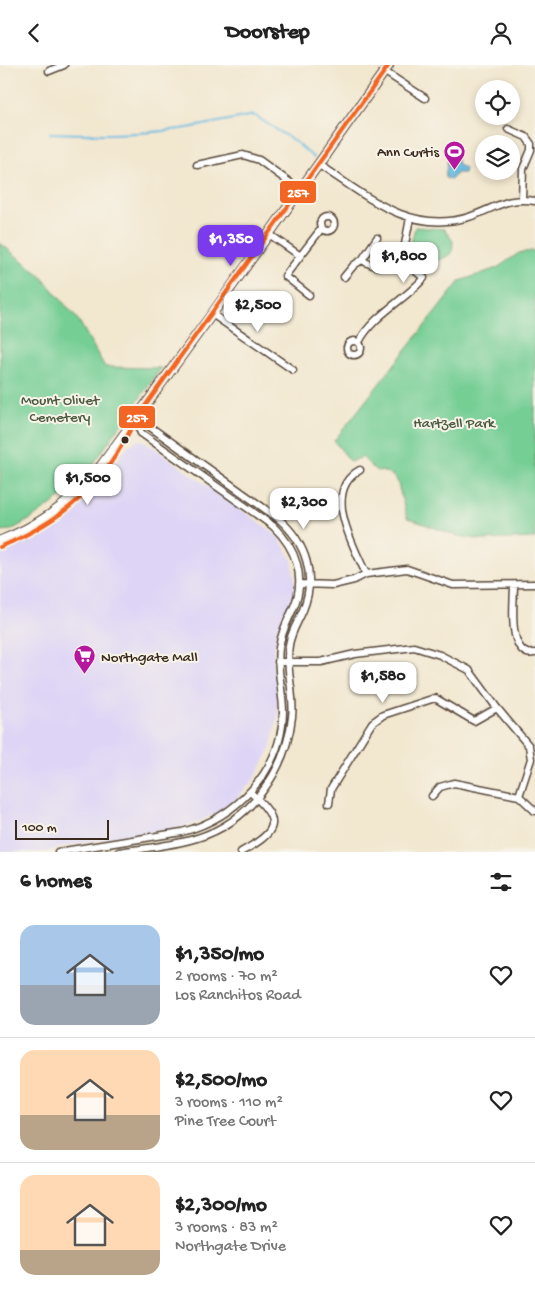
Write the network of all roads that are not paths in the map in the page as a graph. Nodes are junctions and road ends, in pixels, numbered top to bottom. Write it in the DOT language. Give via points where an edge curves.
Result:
graph roads {
  1 [pos="64,65"];
  2 [pos="387,68"];
  3 [pos="49,71"];
  4 [pos="425,99"];
  5 [pos="508,129"];
  6 [pos="197,165"];
  7 [pos="319,165"];
  8 [pos="300,190"];
  9 [pos="522,199"];
  10 [pos="535,201"];
  11 [pos="410,218"];
  12 [pos="321,229"];
  13 [pos="269,234"];
  14 [pos="377,238"];
  15 [pos="299,255"];
  16 [pos="362,259"];
  17 [pos="402,260"];
  18 [pos="344,277"];
  19 [pos="309,295"];
  20 [pos="212,314"];
  21 [pos="358,342"];
  22 [pos="292,370"];
  23 [pos="135,420"];
  24 [pos="360,470"];
  25 [pos="0,541"];
  26 [pos="0,547"];
  27 [pos="366,574"];
  28 [pos="300,584"];
  29 [pos="535,584"];
  30 [pos="310,585"];
  31 [pos="514,585"];
  32 [pos="535,653"];
  33 [pos="288,661"];
  34 [pos="278,662"];
  35 [pos="497,708"];
  36 [pos="250,792"];
  37 [pos="432,796"];
  38 [pos="519,796"];
  39 [pos="257,798"];
  40 [pos="329,803"];
  41 [pos="535,811"];
  42 [pos="58,852"];
  43 [pos="118,852"];
  44 [pos="240,852"];
  1 -- 3 [label="street"];
  2 -- 4 [label="street"];
  2 -- 7 [label="main road"];
  5 -- 9 [label="street" via="526,137 531,144 522,169"];
  6 -- 8 [label="street" via="243,155 259,160"];
  7 -- 8 [label="main road"];
  7 -- 11 [label="street" via="386,207"];
  8 -- 13 [label="main road"];
  9 -- 10 [label="street"];
  9 -- 11 [label="street" via="506,201 454,221 430,222"];
  11 -- 17 [label="street"];
  12 -- 15 [label="street"];
  13 -- 15 [label="street"];
  13 -- 20 [label="main road"];
  14 -- 16 [label="street"];
  15 -- 19 [label="street" via="285,276"];
  16 -- 17 [label="street" via="370,265 384,267"];
  16 -- 18 [label="street"];
  17 -- 21 [label="street" via="424,278 365,331"];
  20 -- 22 [label="street"];
  20 -- 23 [label="main road"];
  23 -- 25 [label="main road" via="92,477 66,503 37,524"];
  23 -- 26 [label="main road" via="106,468 83,495 40,529"];
  23 -- 28 [label="street" via="141,433 273,526 296,558"];
  23 -- 30 [label="street" via="146,424 290,528 306,555"];
  24 -- 27 [label="street" via="344,488 341,508"];
  27 -- 30 [label="street" via="339,584"];
  27 -- 31 [label="street" via="407,569 454,585"];
  28 -- 30 [label="street"];
  28 -- 34 [label="street" via="294,608 283,629"];
  29 -- 31 [label="street"];
  30 -- 33 [label="street" via="303,612 291,637"];
  31 -- 32 [label="street" via="514,634 518,645 527,653"];
  33 -- 34 [label="street"];
  33 -- 35 [label="street" via="321,663 355,654 414,647 440,655 469,670"];
  33 -- 39 [label="street" via="293,715 289,736 278,767"];
  34 -- 36 [label="street" via="283,699 281,727 269,762"];
  35 -- 38 [label="street" via="529,746 531,759"];
  35 -- 40 [label="street" via="474,721 435,698 383,715 372,723 331,789"];
  36 -- 39 [label="street"];
  36 -- 42 [label="street" via="221,816 195,829"];
  37 -- 38 [label="street" via="440,787 454,783"];
  38 -- 41 [label="street"];
  39 -- 43 [label="street" via="226,825 198,838"];
  39 -- 44 [label="street" via="270,814 271,829 262,840"];
}
